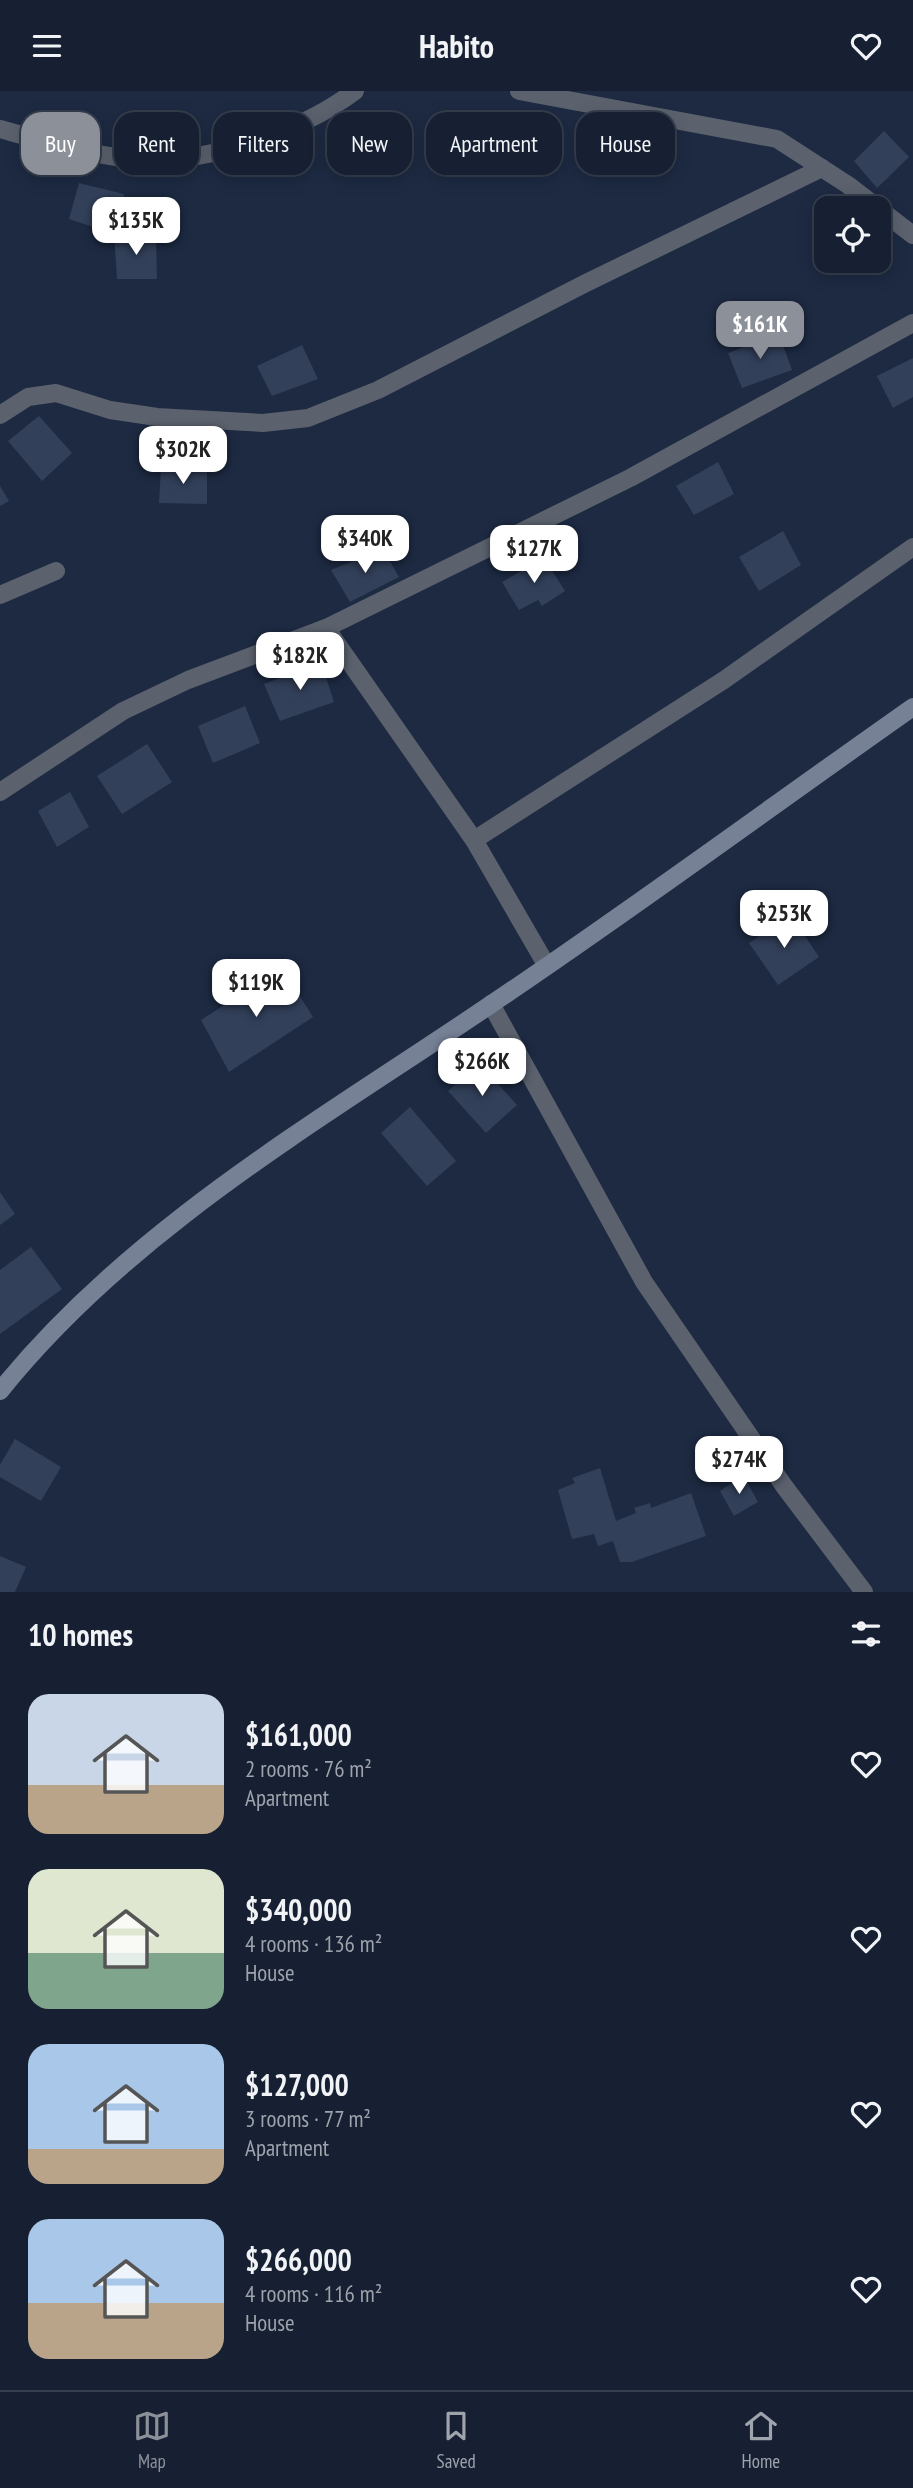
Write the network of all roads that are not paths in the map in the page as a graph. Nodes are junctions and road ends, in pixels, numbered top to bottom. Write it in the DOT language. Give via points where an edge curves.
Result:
graph roads {
  1 [pos="355,91"];
  2 [pos="519,91"];
  3 [pos="0,129"];
  4 [pos="822,169"];
  5 [pos="913,235"];
  6 [pos="913,323"];
  7 [pos="0,415"];
  8 [pos="913,547"];
  9 [pos="56,571"];
  10 [pos="0,595"];
  11 [pos="326,628"];
  12 [pos="913,707"];
  13 [pos="0,792"];
  14 [pos="474,840"];
  15 [pos="547,965"];
  16 [pos="491,1005"];
  17 [pos="0,1391"];
  18 [pos="864,1592"];
  1 -- 3 [label="street" via="309,120 256,141 194,155 134,159"];
  2 -- 4 [label="street" via="776,139"];
  4 -- 5 [label="street"];
  4 -- 7 [label="street" via="378,390 308,418 263,423 157,417 110,410 56,393 28,397"];
  6 -- 11 [label="street" via="630,478"];
  8 -- 14 [label="street" via="724,680"];
  9 -- 10 [label="street"];
  11 -- 13 [label="street" via="188,680 122,711"];
  11 -- 14 [label="street"];
  12 -- 15 [label="main road"];
  14 -- 15 [label="street"];
  15 -- 16 [label="main road"];
  16 -- 17 [label="main road" via="310,1124 148,1243 74,1311"];
  16 -- 18 [label="street" via="644,1282 784,1486"];
}
